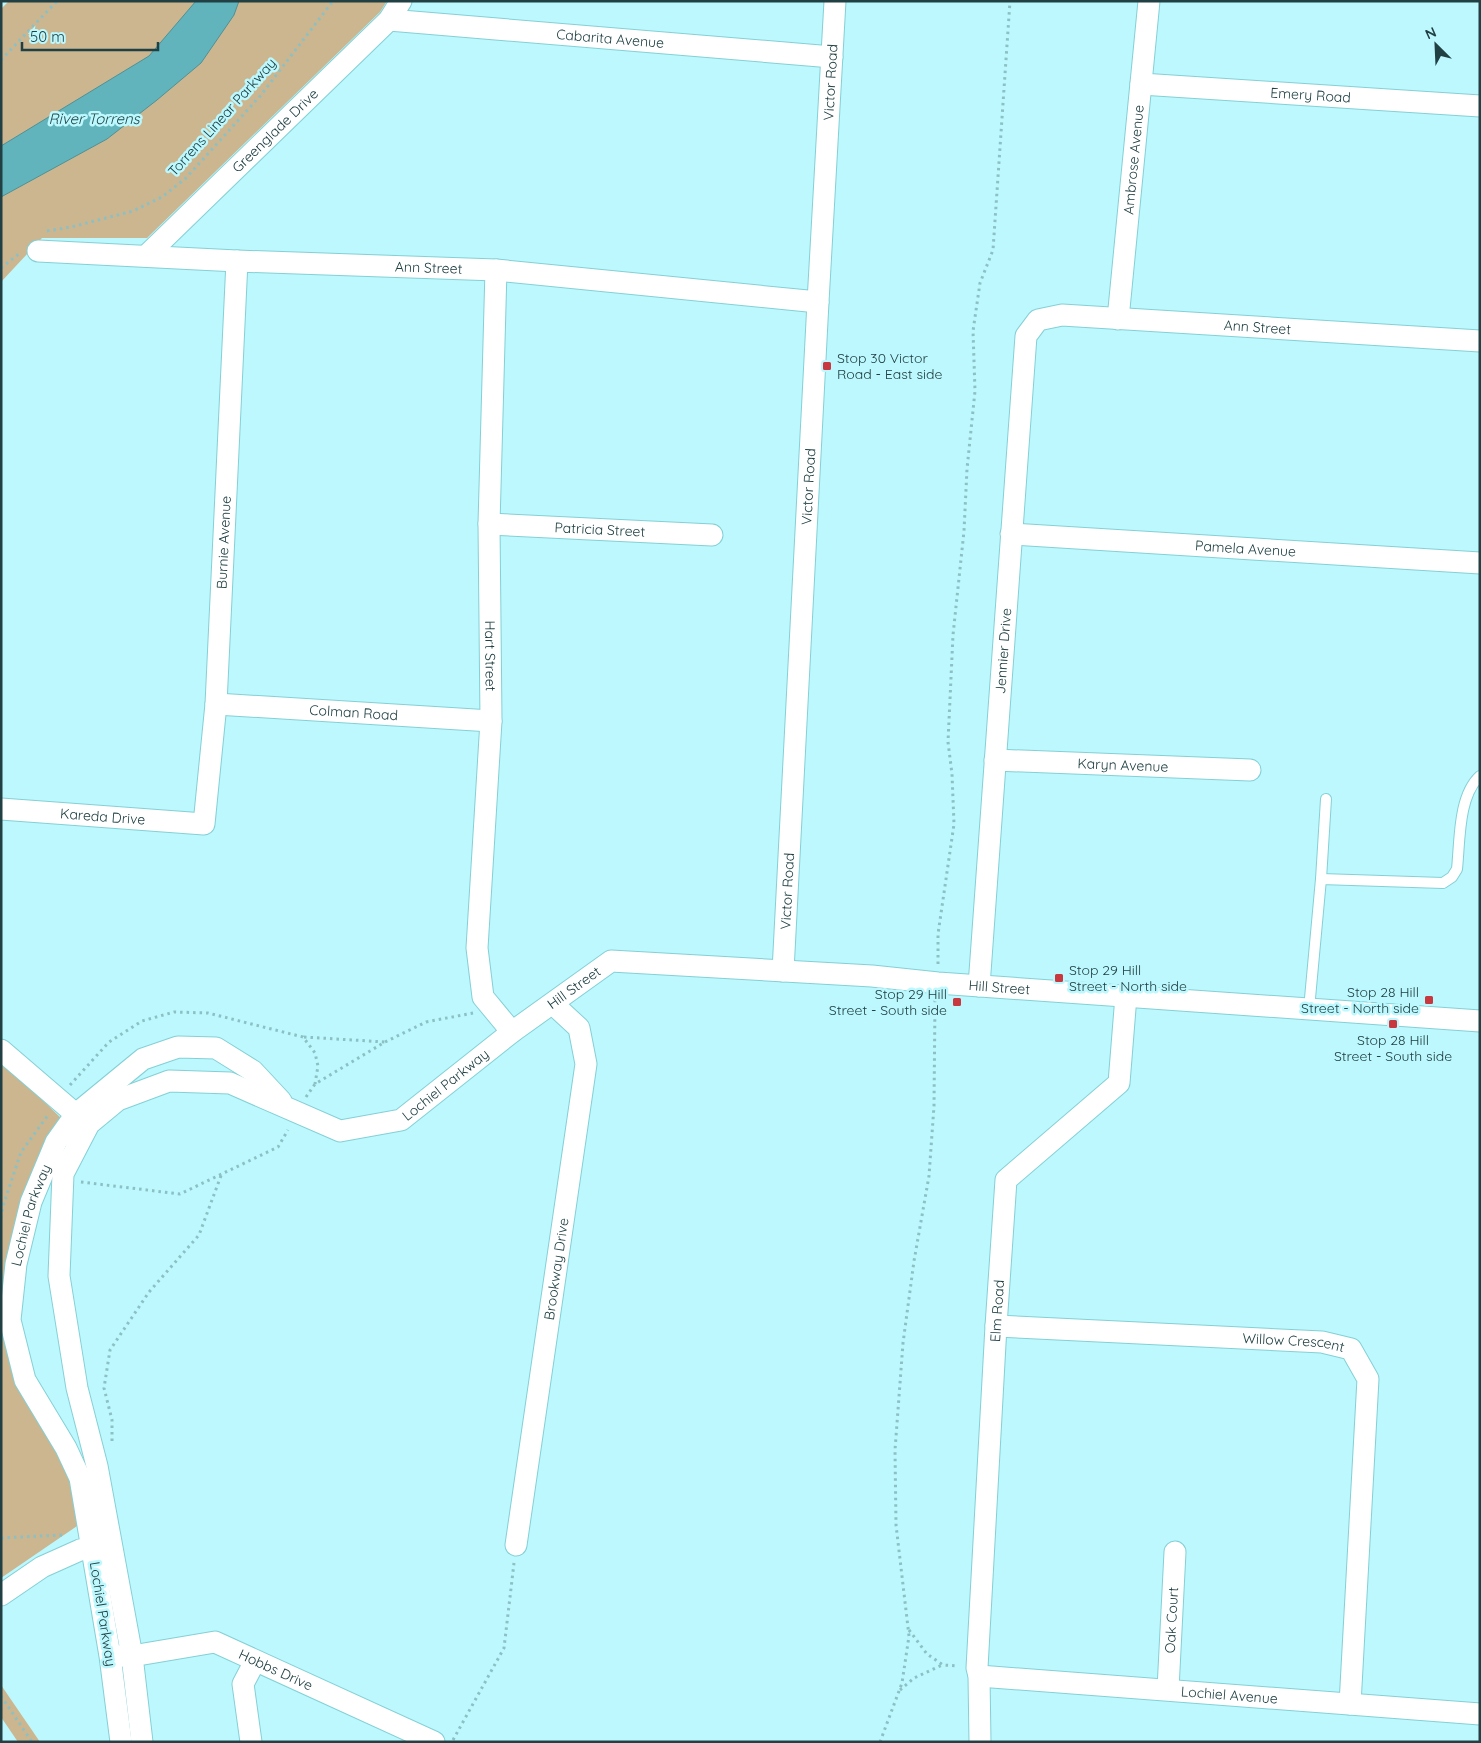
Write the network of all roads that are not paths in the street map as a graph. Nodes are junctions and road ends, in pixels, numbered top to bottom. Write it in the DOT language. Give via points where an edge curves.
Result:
graph roads {
  1 [pos="401,1"];
  2 [pos="835,1"];
  3 [pos="1149,1"];
  4 [pos="389,20"];
  5 [pos="832,57"];
  6 [pos="1141,84"];
  7 [pos="1480,106"];
  8 [pos="34,245"];
  9 [pos="146,256"];
  10 [pos="237,261"];
  11 [pos="496,270"];
  12 [pos="818,302"];
  13 [pos="1118,319"];
  14 [pos="1038,320"];
  15 [pos="1480,341"];
  16 [pos="489,524"];
  17 [pos="1011,534"];
  18 [pos="712,535"];
  19 [pos="1480,563"];
  20 [pos="216,704"];
  21 [pos="491,721"];
  22 [pos="995,760"];
  23 [pos="1250,770"];
  24 [pos="1480,776"];
  25 [pos="1326,799"];
  26 [pos="1,809"];
  27 [pos="204,824"];
  28 [pos="1321,879"];
  29 [pos="783,971"];
  30 [pos="978,986"];
  31 [pos="1126,996"];
  32 [pos="553,1004"];
  33 [pos="1309,1009"];
  34 [pos="1480,1021"];
  35 [pos="512,1032"];
  36 [pos="1,1050"];
  37 [pos="295,1110"];
  38 [pos="82,1119"];
  39 [pos="996,1326"];
  40 [pos="98,1541"];
  41 [pos="516,1545"];
  42 [pos="1175,1552"];
  43 [pos="1,1595"];
  44 [pos="110,1656"];
  45 [pos="132,1656"];
  46 [pos="255,1661"];
  47 [pos="978,1672"];
  48 [pos="1168,1689"];
  49 [pos="1350,1704"];
  50 [pos="1480,1714"];
  51 [pos="121,1742"];
  52 [pos="142,1742"];
  53 [pos="251,1742"];
  54 [pos="434,1742"];
  55 [pos="980,1742"];
  1 -- 4 [label="street, Greenglade Drive"];
  2 -- 5 [label="street, Victor Road"];
  3 -- 6 [label="street, Ambrose Avenue"];
  4 -- 5 [label="street, Cabarita Avenue"];
  4 -- 9 [label="street, Greenglade Drive"];
  5 -- 12 [label="street, Victor Road"];
  6 -- 7 [label="street, Emery Road"];
  6 -- 13 [label="street, Ambrose Avenue"];
  8 -- 9 [label="street, Ann Street"];
  9 -- 10 [label="street, Ann Street"];
  10 -- 11 [label="street, Ann Street"];
  10 -- 20 [label="street, Burnie Avenue"];
  11 -- 12 [label="street, Ann Street"];
  11 -- 16 [label="street, Hart Street"];
  12 -- 29 [label="street, Victor Road"];
  13 -- 14 [label="street, Ann Street" via="1062,315"];
  13 -- 15 [label="street, Ann Street"];
  14 -- 17 [label="street, Jennier Drive" via="1026,336"];
  16 -- 18 [label="street, Patricia Street"];
  16 -- 21 [label="street, Hart Street"];
  17 -- 19 [label="street, Pamela Avenue"];
  17 -- 22 [label="street, Jennier Drive"];
  20 -- 21 [label="street, Colman Road"];
  20 -- 27 [label="street, Burnie Avenue"];
  21 -- 35 [label="street, Hart Street" via="477,948 483,997"];
  22 -- 23 [label="street, Karyn Avenue"];
  22 -- 30 [label="street, Jennier Drive"];
  24 -- 28 [label="lane" via="1473,782 1463,807 1457,869 1443,883"];
  25 -- 28 [label="lane"];
  26 -- 27 [label="street, Kareda Drive"];
  28 -- 33 [label="lane"];
  29 -- 30 [label="street, Hill Street"];
  29 -- 32 [label="street, Hill Street" via="611,961"];
  30 -- 31 [label="street, Hill Street"];
  31 -- 33 [label="street, Hill Street"];
  31 -- 39 [label="street, Elm Road" via="1119,1083 1006,1180"];
  32 -- 35 [label="street, Hill Street"];
  32 -- 41 [label="street, Brookway Drive" via="578,1028 586,1064"];
  33 -- 34 [label="street, Hill Street"];
  35 -- 37 [label="street, Lochiel Parkway" via="401,1120 340,1131"];
  36 -- 38 [label="street"];
  37 -- 38 [label="street, Lochiel Parkway" via="230,1083 169,1081 118,1100"];
  37 -- 38 [label="street, Lochiel Parkway" via="253,1071 216,1048 178,1047 143,1059"];
  38 -- 40 [label="street, Lochiel Parkway" via="63,1174 59,1276 77,1388 97,1466"];
  38 -- 40 [label="street, Lochiel Parkway" via="56,1142 31,1202 16,1264 10,1320 25,1380 80,1478"];
  39 -- 47 [label="street, Elm Road"];
  39 -- 49 [label="street, Willow Crescent" via="1322,1342 1351,1349 1368,1379"];
  40 -- 43 [label="street" via="42,1566"];
  40 -- 44 [label="street, Lochiel Parkway"];
  40 -- 45 [label="street, Lochiel Parkway"];
  42 -- 48 [label="street, Oak Court"];
  44 -- 45 [label="street, Hobbs Drive"];
  44 -- 51 [label="street, Lochiel Parkway"];
  45 -- 46 [label="street, Hobbs Drive" via="215,1642"];
  45 -- 52 [label="street, Lochiel Parkway"];
  46 -- 53 [label="street" via="243,1684"];
  46 -- 54 [label="street, Hobbs Drive"];
  47 -- 48 [label="street, Lochiel Avenue"];
  47 -- 55 [label="street, Elm Road"];
  48 -- 49 [label="street, Lochiel Avenue"];
  49 -- 50 [label="street, Lochiel Avenue"];
}
